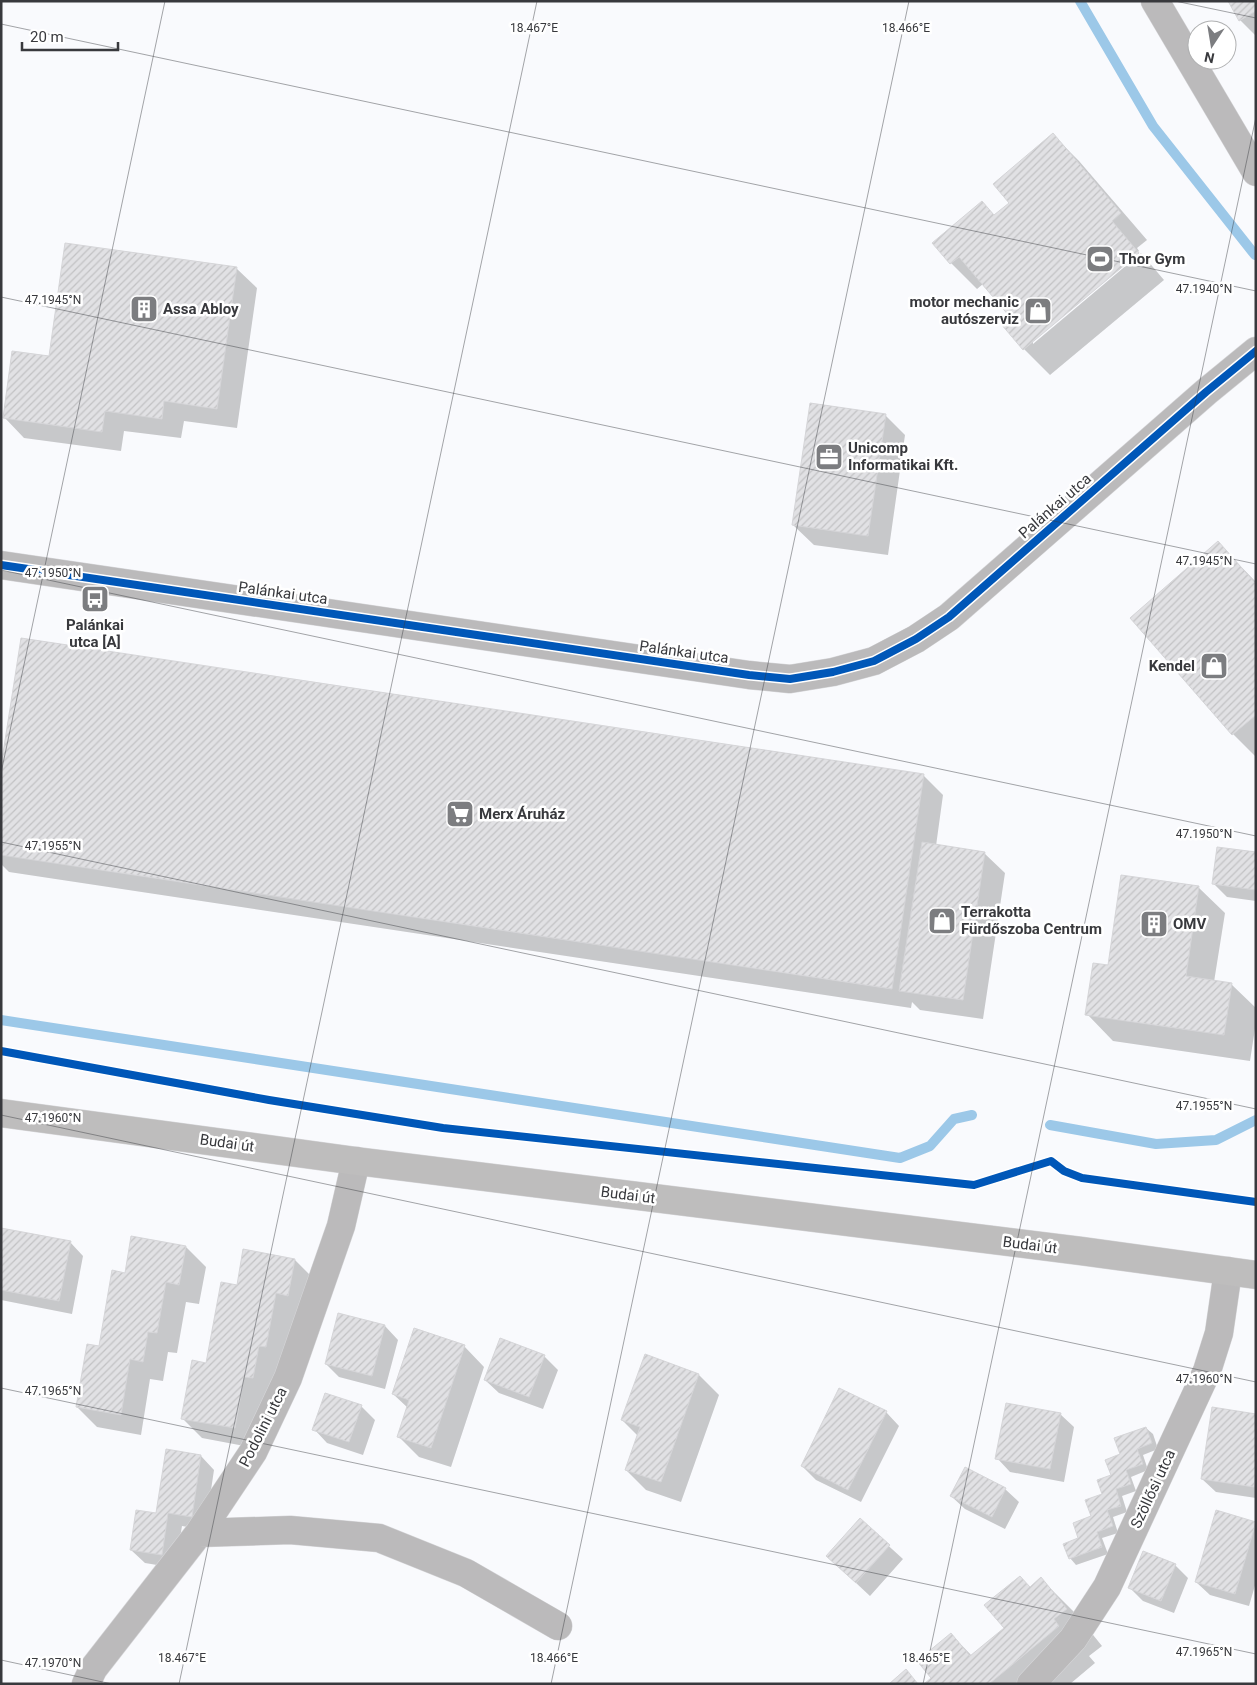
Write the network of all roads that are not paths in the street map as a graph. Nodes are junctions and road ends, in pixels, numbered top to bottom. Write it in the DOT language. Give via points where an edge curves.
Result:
graph roads {
  1 [pos="1155,1"];
  2 [pos="1256,172"];
  3 [pos="1256,351"];
  4 [pos="1,565"];
  5 [pos="1,1113"];
  6 [pos="356,1161"];
  7 [pos="1228,1271"];
  8 [pos="1256,1275"];
  9 [pos="199,1533"];
  10 [pos="558,1626"];
  11 [pos="86,1684"];
  12 [pos="1031,1684"];
  1 -- 2 [label="street"];
  3 -- 4 [label="street, Palánkai utca" via="949,617 874,661 790,680"];
  5 -- 6 [label="main road, Budai út"];
  6 -- 7 [label="main road, Budai út"];
  6 -- 9 [label="street, Podolini utca" via="341,1226 288,1378 253,1452"];
  7 -- 8 [label="main road, Budai út"];
  7 -- 12 [label="street, Szöllősi utca" via="1219,1333 1207,1371 1107,1587 1073,1639"];
  9 -- 10 [label="street" via="290,1530 380,1538 466,1572"];
  9 -- 11 [label="street, Podolini utca" via="93,1669"];
}
